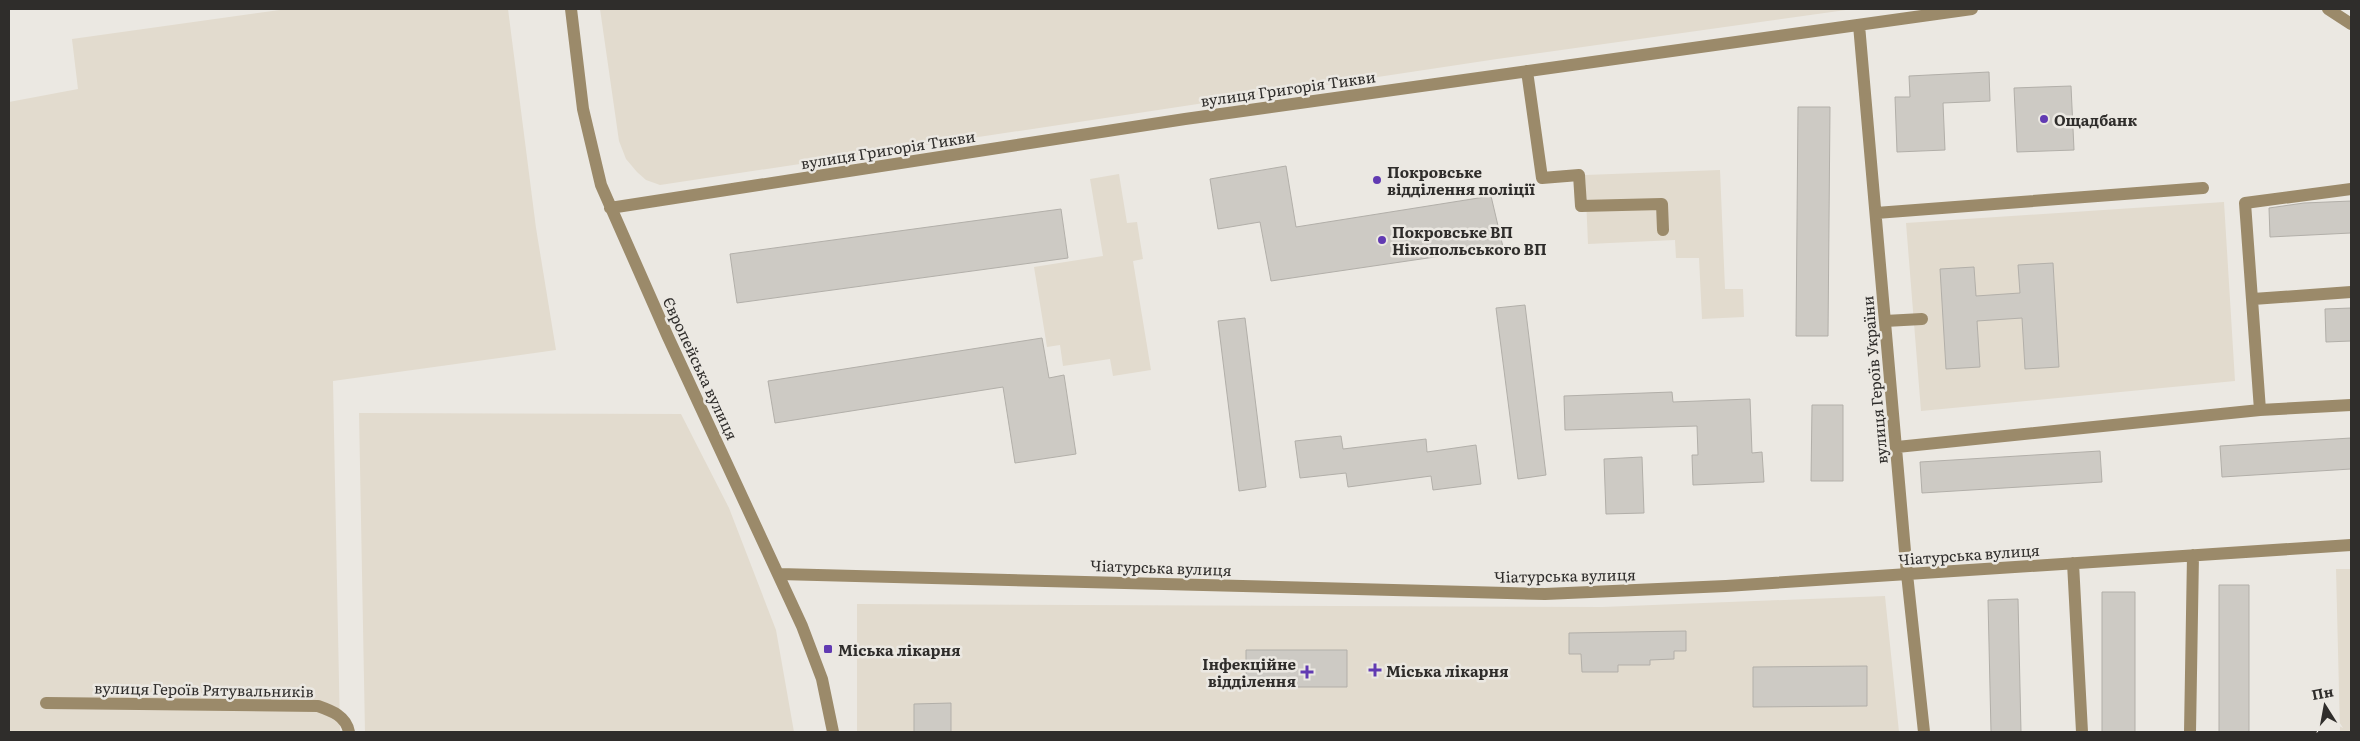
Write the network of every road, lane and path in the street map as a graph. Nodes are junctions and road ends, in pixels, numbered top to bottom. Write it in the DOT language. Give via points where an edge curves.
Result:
graph roads {
  1 [pos="571,9"];
  2 [pos="1972,9"];
  3 [pos="2330,9"];
  4 [pos="2351,24"];
  5 [pos="1859,25"];
  6 [pos="1527,71"];
  7 [pos="2203,188"];
  8 [pos="2351,189"];
  9 [pos="610,208"];
  10 [pos="1876,212"];
  11 [pos="1663,230"];
  12 [pos="2351,292"];
  13 [pos="2252,299"];
  14 [pos="1922,319"];
  15 [pos="1885,321"];
  16 [pos="2351,405"];
  17 [pos="2260,410"];
  18 [pos="1896,447"];
  19 [pos="2351,545"];
  20 [pos="2193,555"];
  21 [pos="2073,563"];
  22 [pos="779,574"];
  23 [pos="1907,574"];
  24 [pos="46,703"];
  25 [pos="349,732"];
  26 [pos="833,732"];
  27 [pos="1924,732"];
  28 [pos="2082,732"];
  29 [pos="2190,732"];
  1 -- 9 [label="street, Європейська вулиця" via="583,109 595,163"];
  2 -- 5 [label="street, вулиця Григорія Тикви"];
  3 -- 4 [label="street"];
  5 -- 6 [label="street, вулиця Григорія Тикви"];
  5 -- 10 [label="street, вулиця Героїв України"];
  6 -- 9 [label="street, вулиця Григорія Тикви" via="1185,119"];
  6 -- 11 [label="street" via="1542,178 1578,175 1580,206 1662,204"];
  7 -- 10 [label="street"];
  8 -- 13 [label="street" via="2245,203"];
  9 -- 22 [label="street, Європейська вулиця"];
  10 -- 15 [label="street, вулиця Героїв України"];
  12 -- 13 [label="street"];
  13 -- 17 [label="street"];
  14 -- 15 [label="street"];
  15 -- 18 [label="street, вулиця Героїв України"];
  16 -- 17 [label="street"];
  17 -- 18 [label="street"];
  18 -- 23 [label="street, вулиця Героїв України"];
  19 -- 20 [label="street, Чіатурська вулиця"];
  20 -- 21 [label="street, Чіатурська вулиця"];
  20 -- 29 [label="street"];
  21 -- 23 [label="street, Чіатурська вулиця"];
  21 -- 28 [label="street"];
  22 -- 23 [label="street, Чіатурська вулиця" via="1545,594"];
  22 -- 26 [label="street, Європейська вулиця" via="822,680"];
  23 -- 27 [label="street, вулиця Героїв України"];
  24 -- 25 [label="street, вулиця Героїв Рятувальників" via="318,706 335,712"];
}
